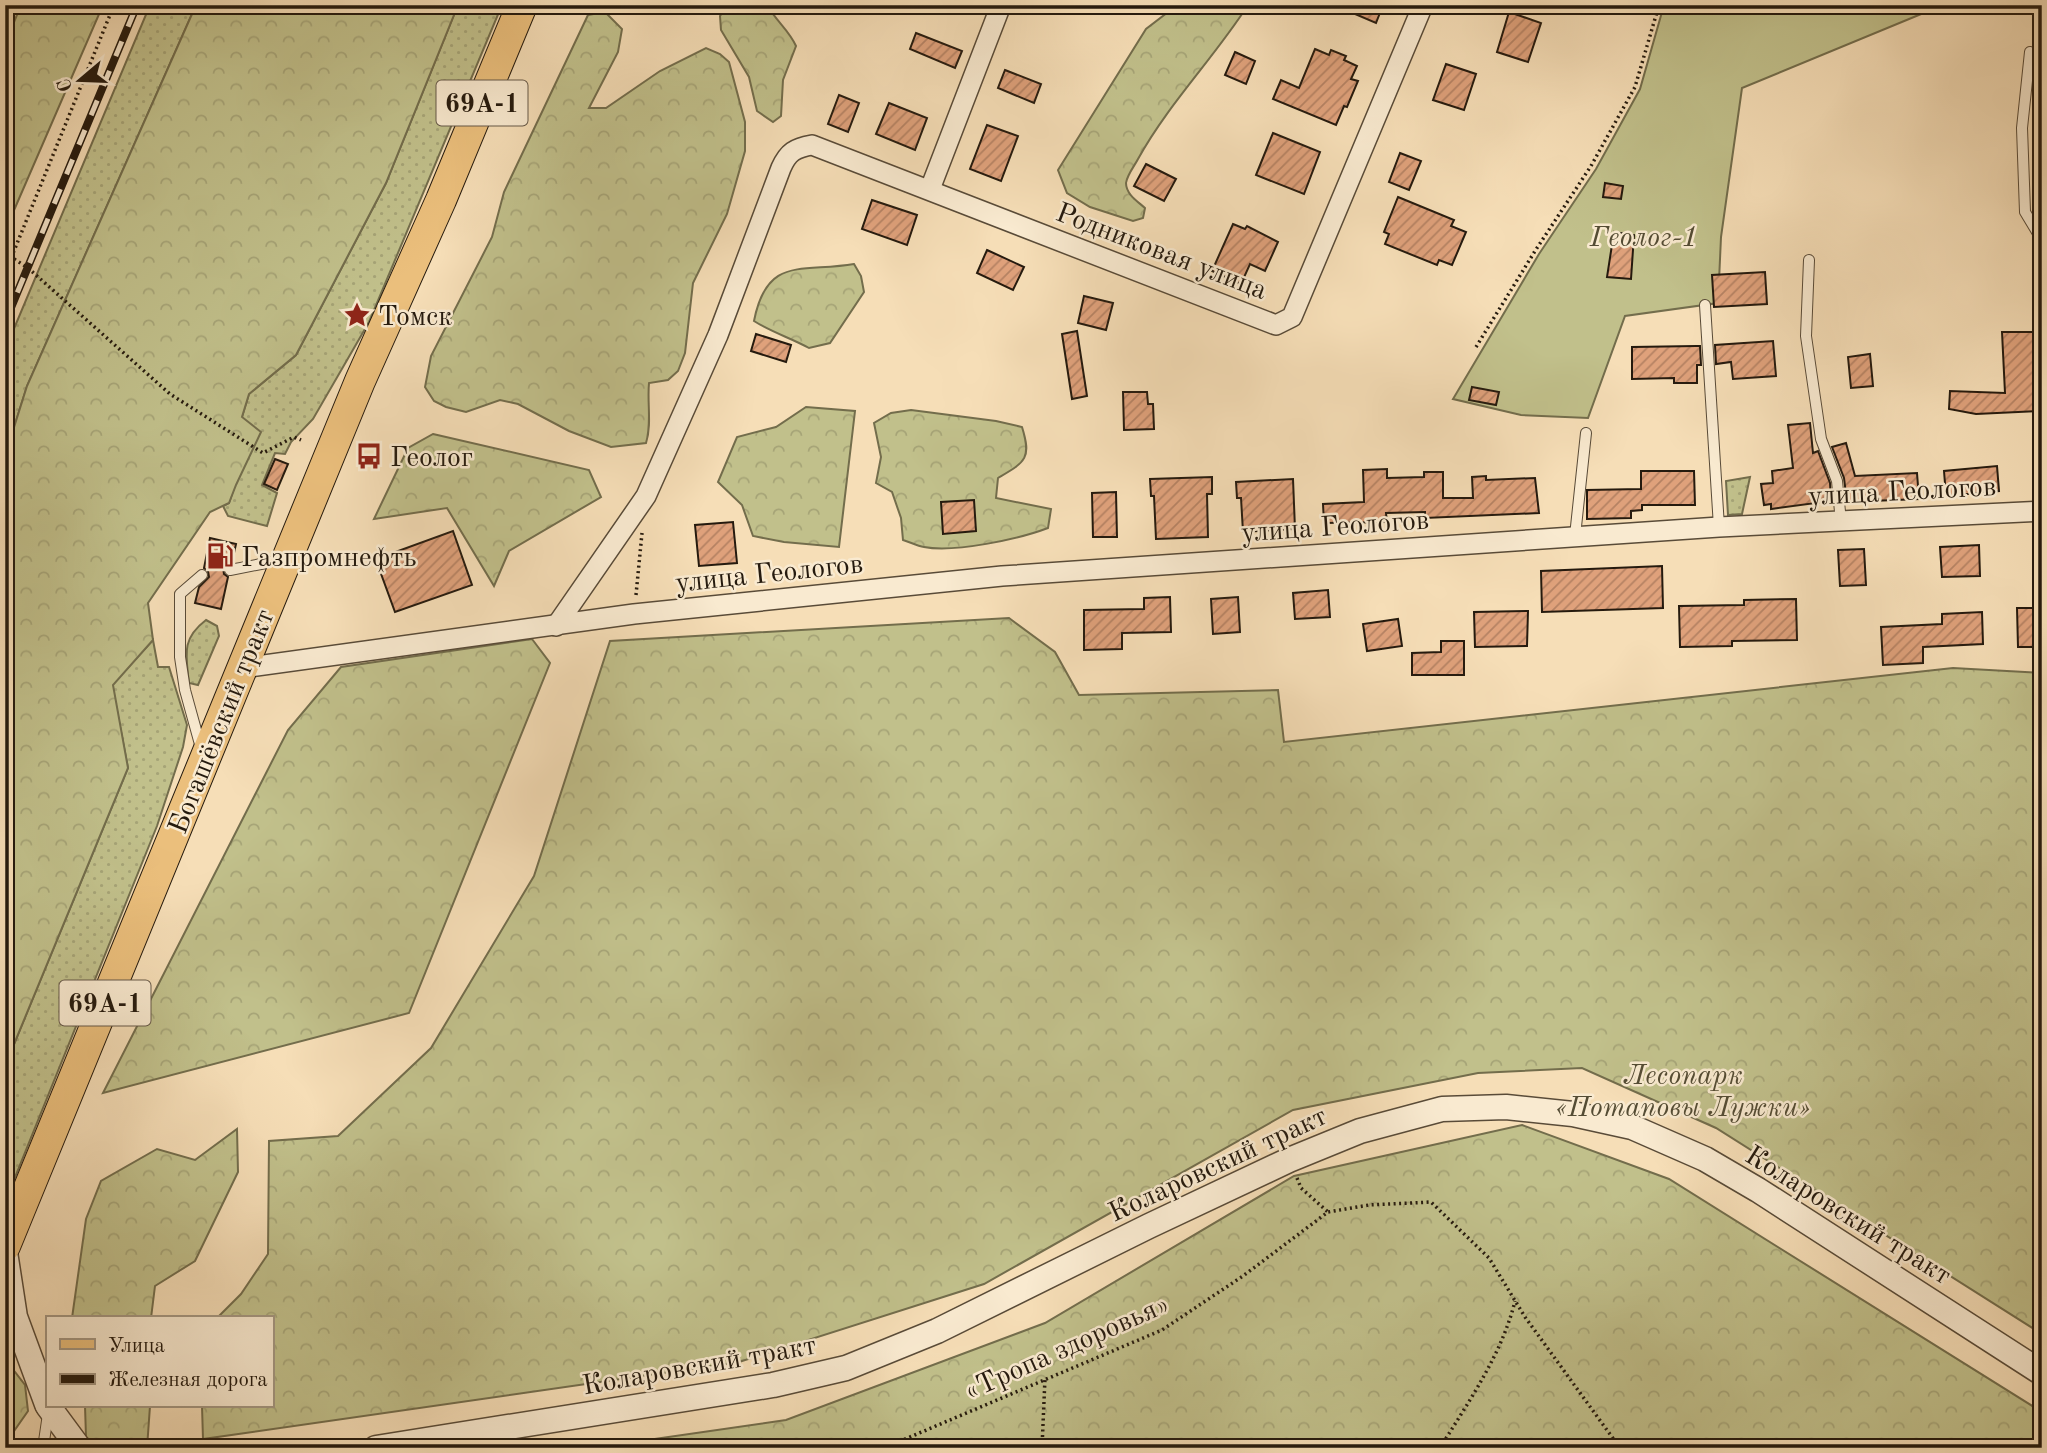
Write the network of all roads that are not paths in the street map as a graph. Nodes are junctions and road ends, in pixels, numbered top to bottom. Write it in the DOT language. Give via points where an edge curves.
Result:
graph roads {
  1 [pos="522,5"];
  2 [pos="1001,5"];
  3 [pos="1423,5"];
  4 [pos="2030,52"];
  5 [pos="930,189"];
  6 [pos="2042,240"];
  7 [pos="1809,260"];
  8 [pos="1705,305"];
  9 [pos="1586,433"];
  10 [pos="2042,511"];
  11 [pos="1841,522"];
  12 [pos="1719,527"];
  13 [pos="1575,536"];
  14 [pos="286,559"];
  15 [pos="230,570"];
  16 [pos="202,575"];
  17 [pos="556,626"];
  18 [pos="242,668"];
  19 [pos="204,759"];
  20 [pos="5,1246"];
  21 [pos="5,1252"];
  22 [pos="10,1314"];
  23 [pos="2042,1373"];
  24 [pos="46,1401"];
  25 [pos="48,1408"];
  26 [pos="49,1408"];
  27 [pos="72,1445"];
  28 [pos="43,1448"];
  29 [pos="376,1448"];
  1 -- 14 [label="main road, Богашёвский тракт / 69А-1"];
  2 -- 5 [label="street"];
  3 -- 5 [label="street, Родниковая улица" via="1292,317 1276,325"];
  4 -- 6 [label="lane" via="2022,128 2025,212"];
  5 -- 17 [label="street, Родниковая улица" via="812,145 790,152 718,335 646,496"];
  7 -- 11 [label="lane" via="1806,336 1821,439 1837,481"];
  8 -- 12 [label="lane"];
  9 -- 13 [label="lane"];
  10 -- 11 [label="street, улица Геологов"];
  11 -- 12 [label="street, улица Геологов"];
  12 -- 13 [label="street, улица Геологов"];
  13 -- 17 [label="street, улица Геологов" via="1002,576"];
  14 -- 15 [label="lane"];
  14 -- 18 [label="main road, Богашёвский тракт / 69А-1"];
  16 -- 19 [label="lane" via="180,594 180,657"];
  17 -- 18 [label="street, улица Геологов"];
  18 -- 19 [label="main road, Богашёвский тракт / 69А-1"];
  19 -- 20 [label="main road, Богашёвский тракт / 69А-1"];
  21 -- 22 [label="street"];
  22 -- 24 [label="street"];
  23 -- 29 [label="street, Коларовский тракт" via="1705,1160 1632,1127 1573,1114 1506,1107 1442,1110 1360,1131 1149,1226 937,1331 846,1368 773,1385"];
  25 -- 28 [label="lane"];
  26 -- 27 [label="street"];
}
